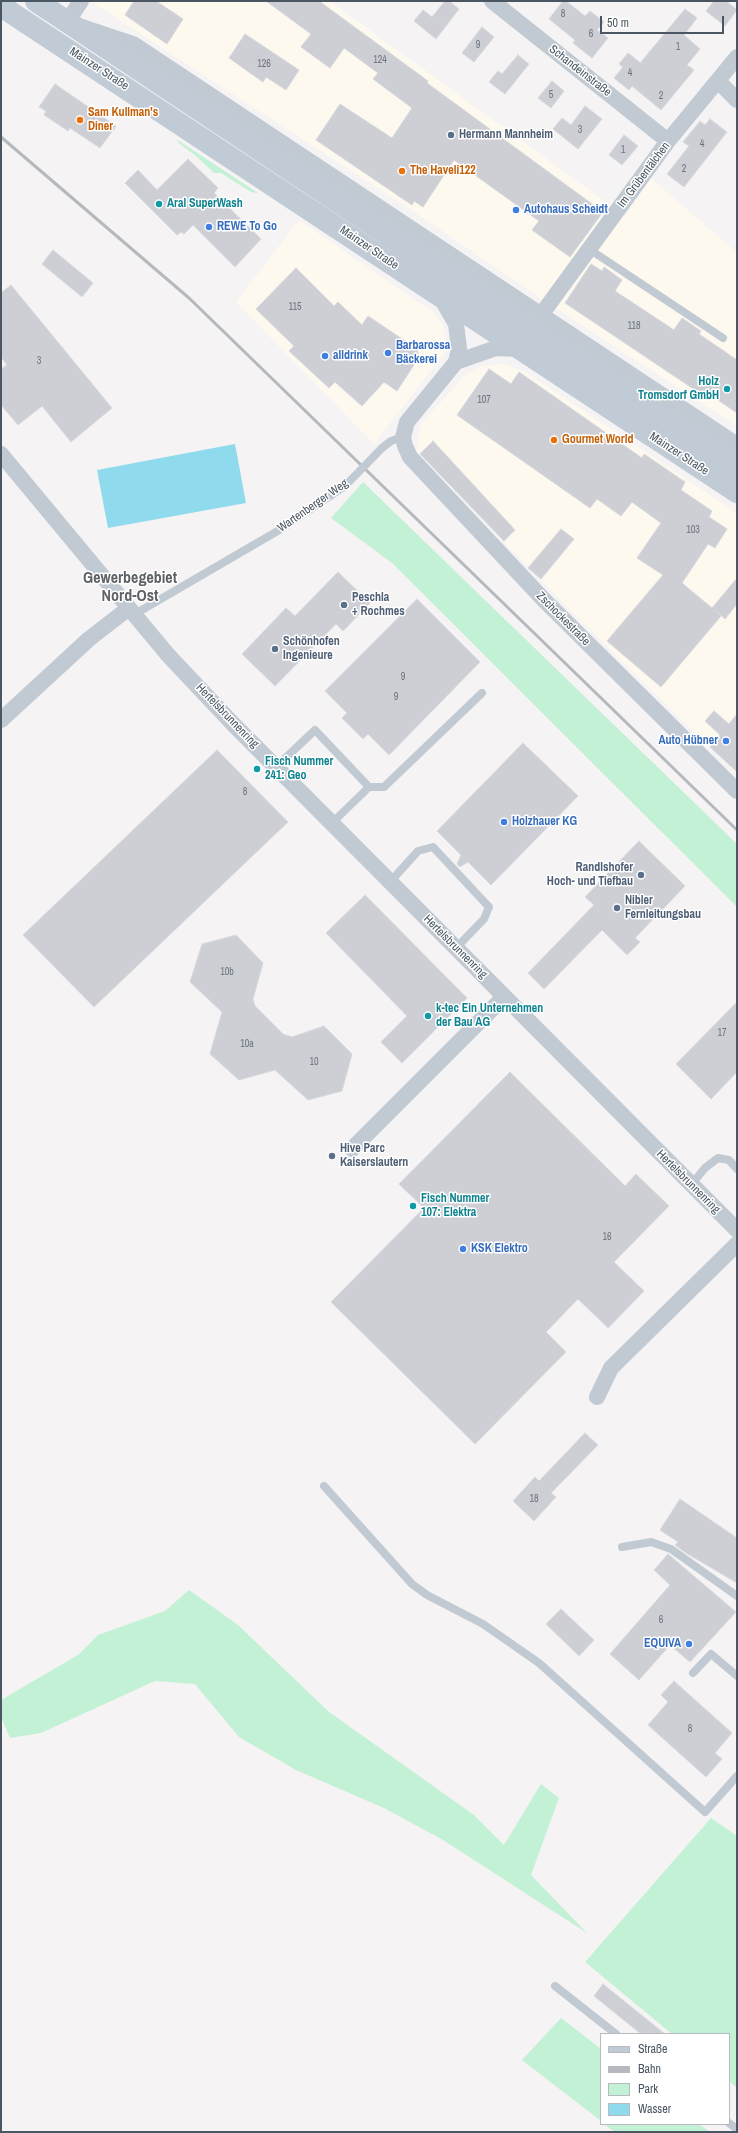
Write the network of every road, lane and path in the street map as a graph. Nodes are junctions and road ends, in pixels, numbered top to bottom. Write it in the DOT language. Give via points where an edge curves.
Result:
graph roads {
  1 [pos="36,1"];
  2 [pos="81,1"];
  3 [pos="492,1"];
  4 [pos="1,6"];
  5 [pos="67,22"];
  6 [pos="737,57"];
  7 [pos="718,81"];
  8 [pos="737,100"];
  9 [pos="668,141"];
  10 [pos="589,249"];
  11 [pos="439,295"];
  12 [pos="541,315"];
  13 [pos="723,338"];
  14 [pos="522,350"];
  15 [pos="456,362"];
  16 [pos="404,437"];
  17 [pos="737,445"];
  18 [pos="1,454"];
  19 [pos="737,467"];
  20 [pos="737,492"];
  21 [pos="132,611"];
  22 [pos="482,693"];
  23 [pos="1,720"];
  24 [pos="276,767"];
  25 [pos="369,788"];
  26 [pos="737,791"];
  27 [pos="332,824"];
  28 [pos="390,882"];
  29 [pos="456,948"];
  30 [pos="504,997"];
  31 [pos="352,1149"];
  32 [pos="737,1169"];
  33 [pos="691,1185"];
  34 [pos="737,1230"];
  35 [pos="737,1244"];
  36 [pos="597,1397"];
  37 [pos="324,1486"];
  38 [pos="622,1547"];
  39 [pos="737,1596"];
  40 [pos="693,1673"];
  41 [pos="737,1676"];
  42 [pos="737,1776"];
  43 [pos="555,1986"];
  44 [pos="615,2033"];
  1 -- 5 [label="main road, Mainzer Straße"];
  2 -- 5 [label="street"];
  3 -- 9 [label="street, Schandeinstraße"];
  4 -- 11 [label="main road, Mainzer Straße"];
  5 -- 12 [label="street, Mainzer Straße" via="133,44"];
  5 -- 19 [label="main road, Mainzer Straße"];
  6 -- 7 [label="street, Im Grübentälchen"];
  7 -- 8 [label="street"];
  7 -- 9 [label="street, Im Grübentälchen"];
  9 -- 10 [label="street, Im Grübentälchen"];
  10 -- 12 [label="street, Im Grübentälchen"];
  10 -- 13 [label="lane"];
  11 -- 14 [label="main road, Mainzer Straße"];
  11 -- 15 [label="street" via="456,324 459,348"];
  12 -- 17 [label="street, Mainzer Straße"];
  14 -- 15 [label="street" via="496,348"];
  14 -- 20 [label="main road, Mainzer Straße"];
  15 -- 16 [label="street" via="407,422"];
  16 -- 21 [label="lane, Wartenberger Weg, bridge" via="391,441 345,486 281,529"];
  16 -- 26 [label="street, Zschockestraße" via="410,457 539,594"];
  18 -- 21 [label="street, Hertelsbrunnenring"];
  21 -- 23 [label="street, Wartenberger Weg" via="89,639"];
  21 -- 24 [label="street, Hertelsbrunnenring" via="174,660"];
  22 -- 25 [label="lane" via="384,787"];
  24 -- 25 [label="lane" via="315,730"];
  24 -- 27 [label="street, Hertelsbrunnenring"];
  25 -- 27 [label="lane"];
  27 -- 28 [label="street, Hertelsbrunnenring"];
  28 -- 29 [label="street, Hertelsbrunnenring"];
  28 -- 29 [label="lane" via="418,851 433,847 489,907 484,920"];
  29 -- 30 [label="street, Hertelsbrunnenring"];
  30 -- 31 [label="street"];
  30 -- 33 [label="street, Hertelsbrunnenring"];
  32 -- 33 [label="lane" via="729,1160 718,1158"];
  33 -- 34 [label="street, Hertelsbrunnenring"];
  35 -- 36 [label="street" via="611,1368"];
  37 -- 42 [label="lane" via="412,1584 427,1596 483,1624 539,1663 705,1812"];
  38 -- 39 [label="lane" via="651,1542 671,1549"];
  40 -- 41 [label="lane" via="711,1654"];
  43 -- 44 [label="lane"];
}
